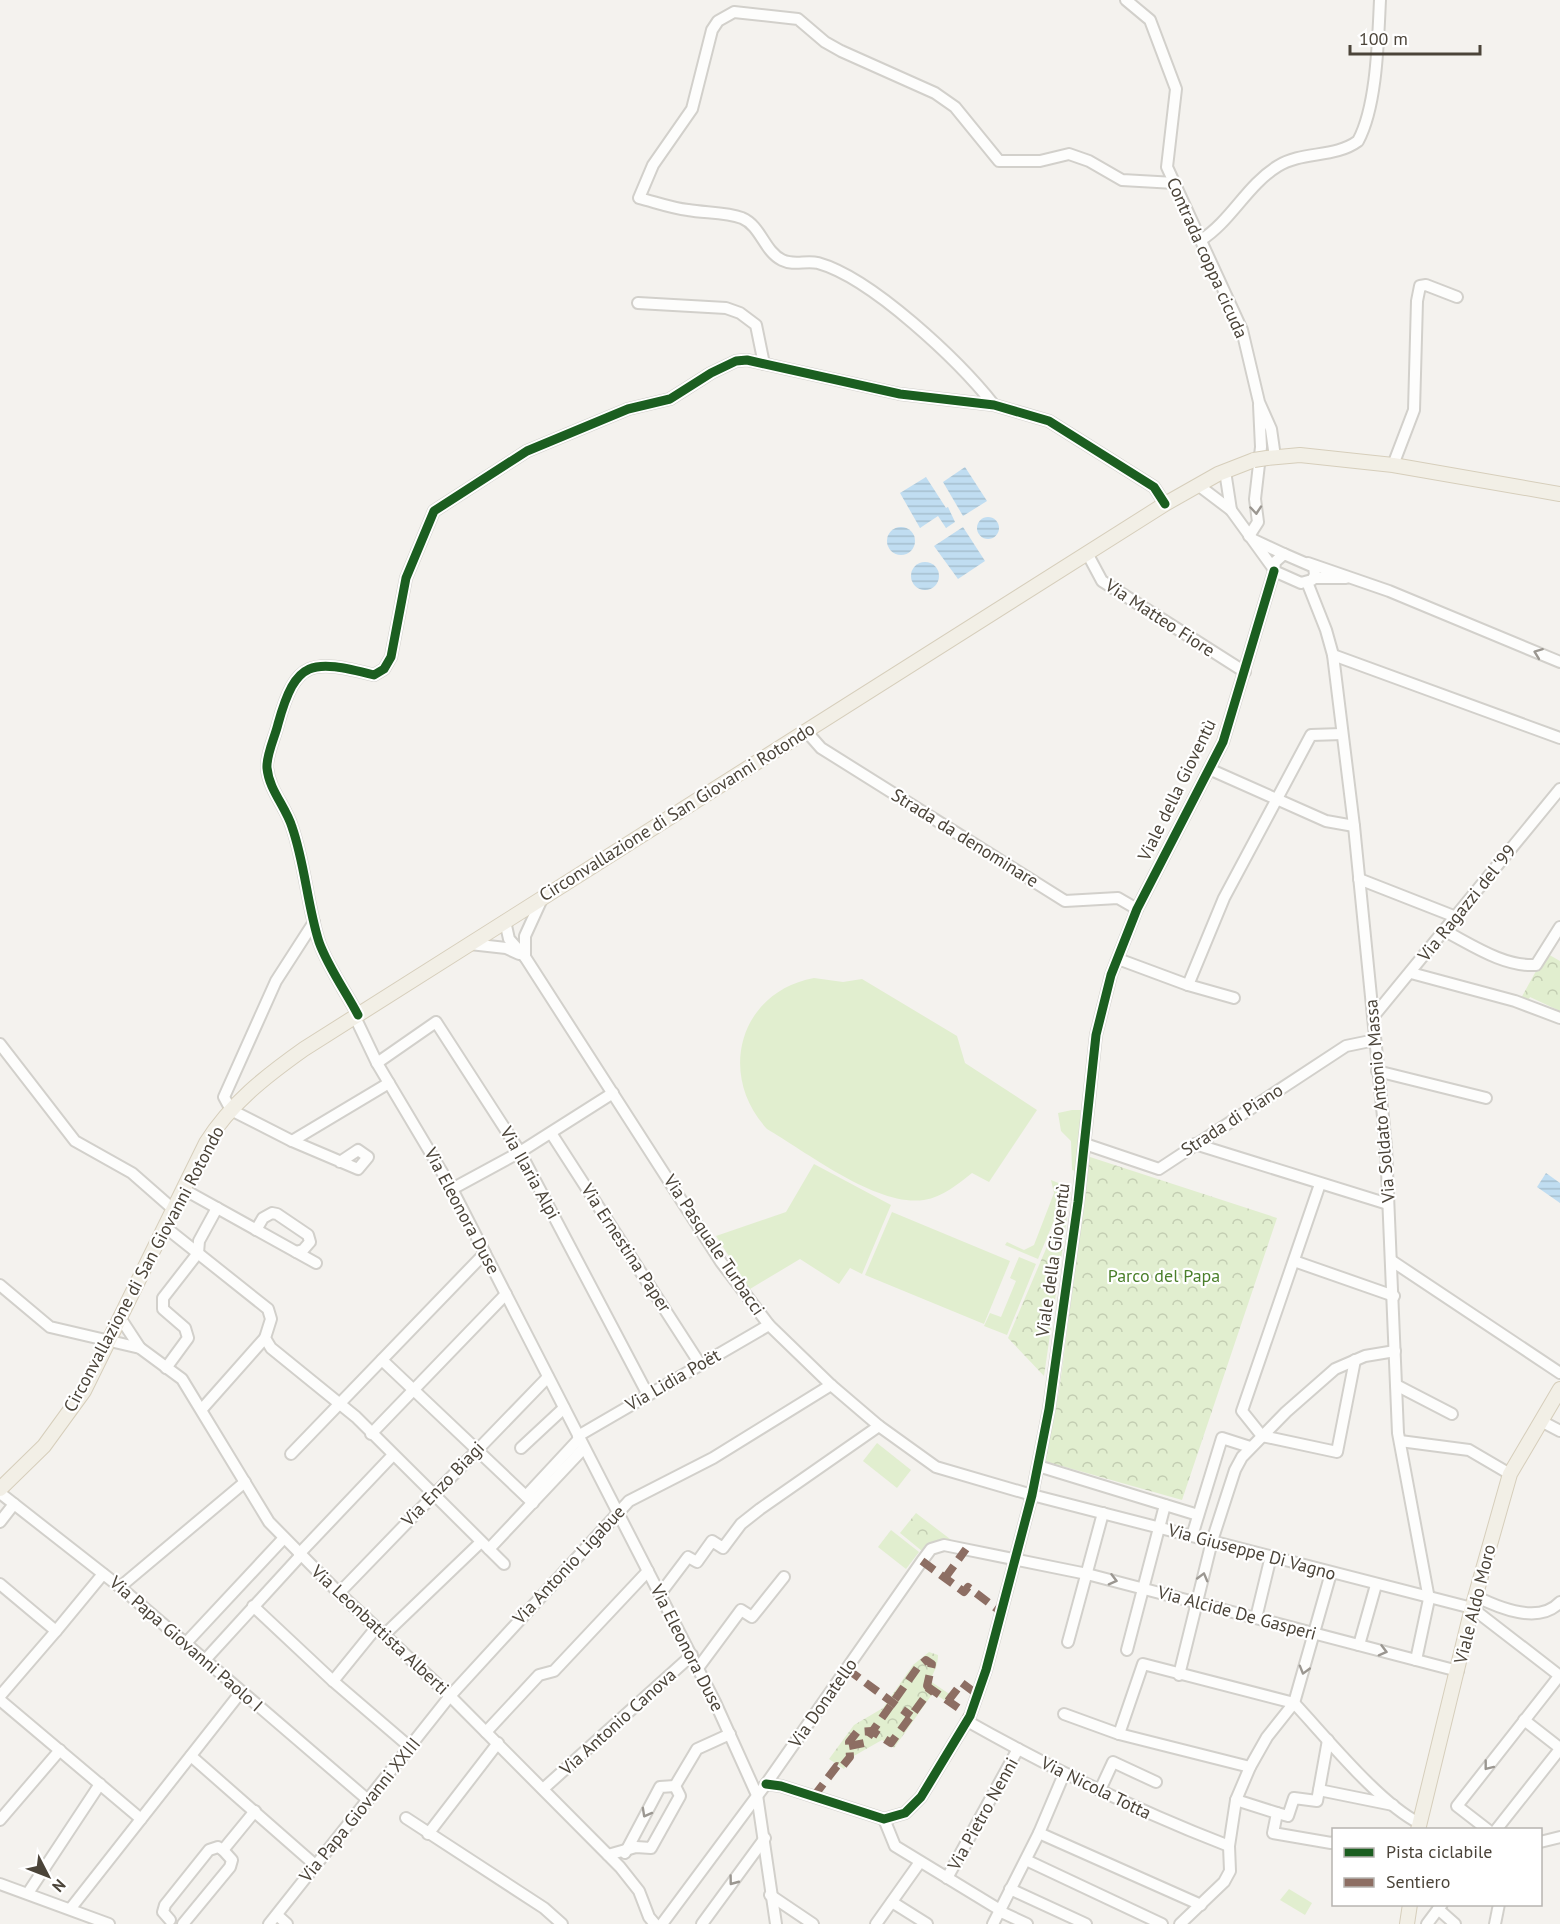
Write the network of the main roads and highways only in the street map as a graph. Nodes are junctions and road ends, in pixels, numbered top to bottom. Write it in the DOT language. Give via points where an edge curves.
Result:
graph roads {
  1 [pos="1560,494"];
  2 [pos="1560,1389"];
  3 [pos="0,1491"];
  4 [pos="1419,1826"];
  5 [pos="1410,1906"];
  6 [pos="1407,1924"];
  1 -- 3 [label="main road, Circonvallazione di San Giovanni Rotondo" via="1393,465 1308,456 1265,458 1225,471 1165,504 356,1016 275,1069 231,1110 212,1134 84,1391 44,1446"];
  2 -- 4 [label="main road, Viale Aldo Moro" via="1510,1474"];
  5 -- 6 [label="main road"];
}
